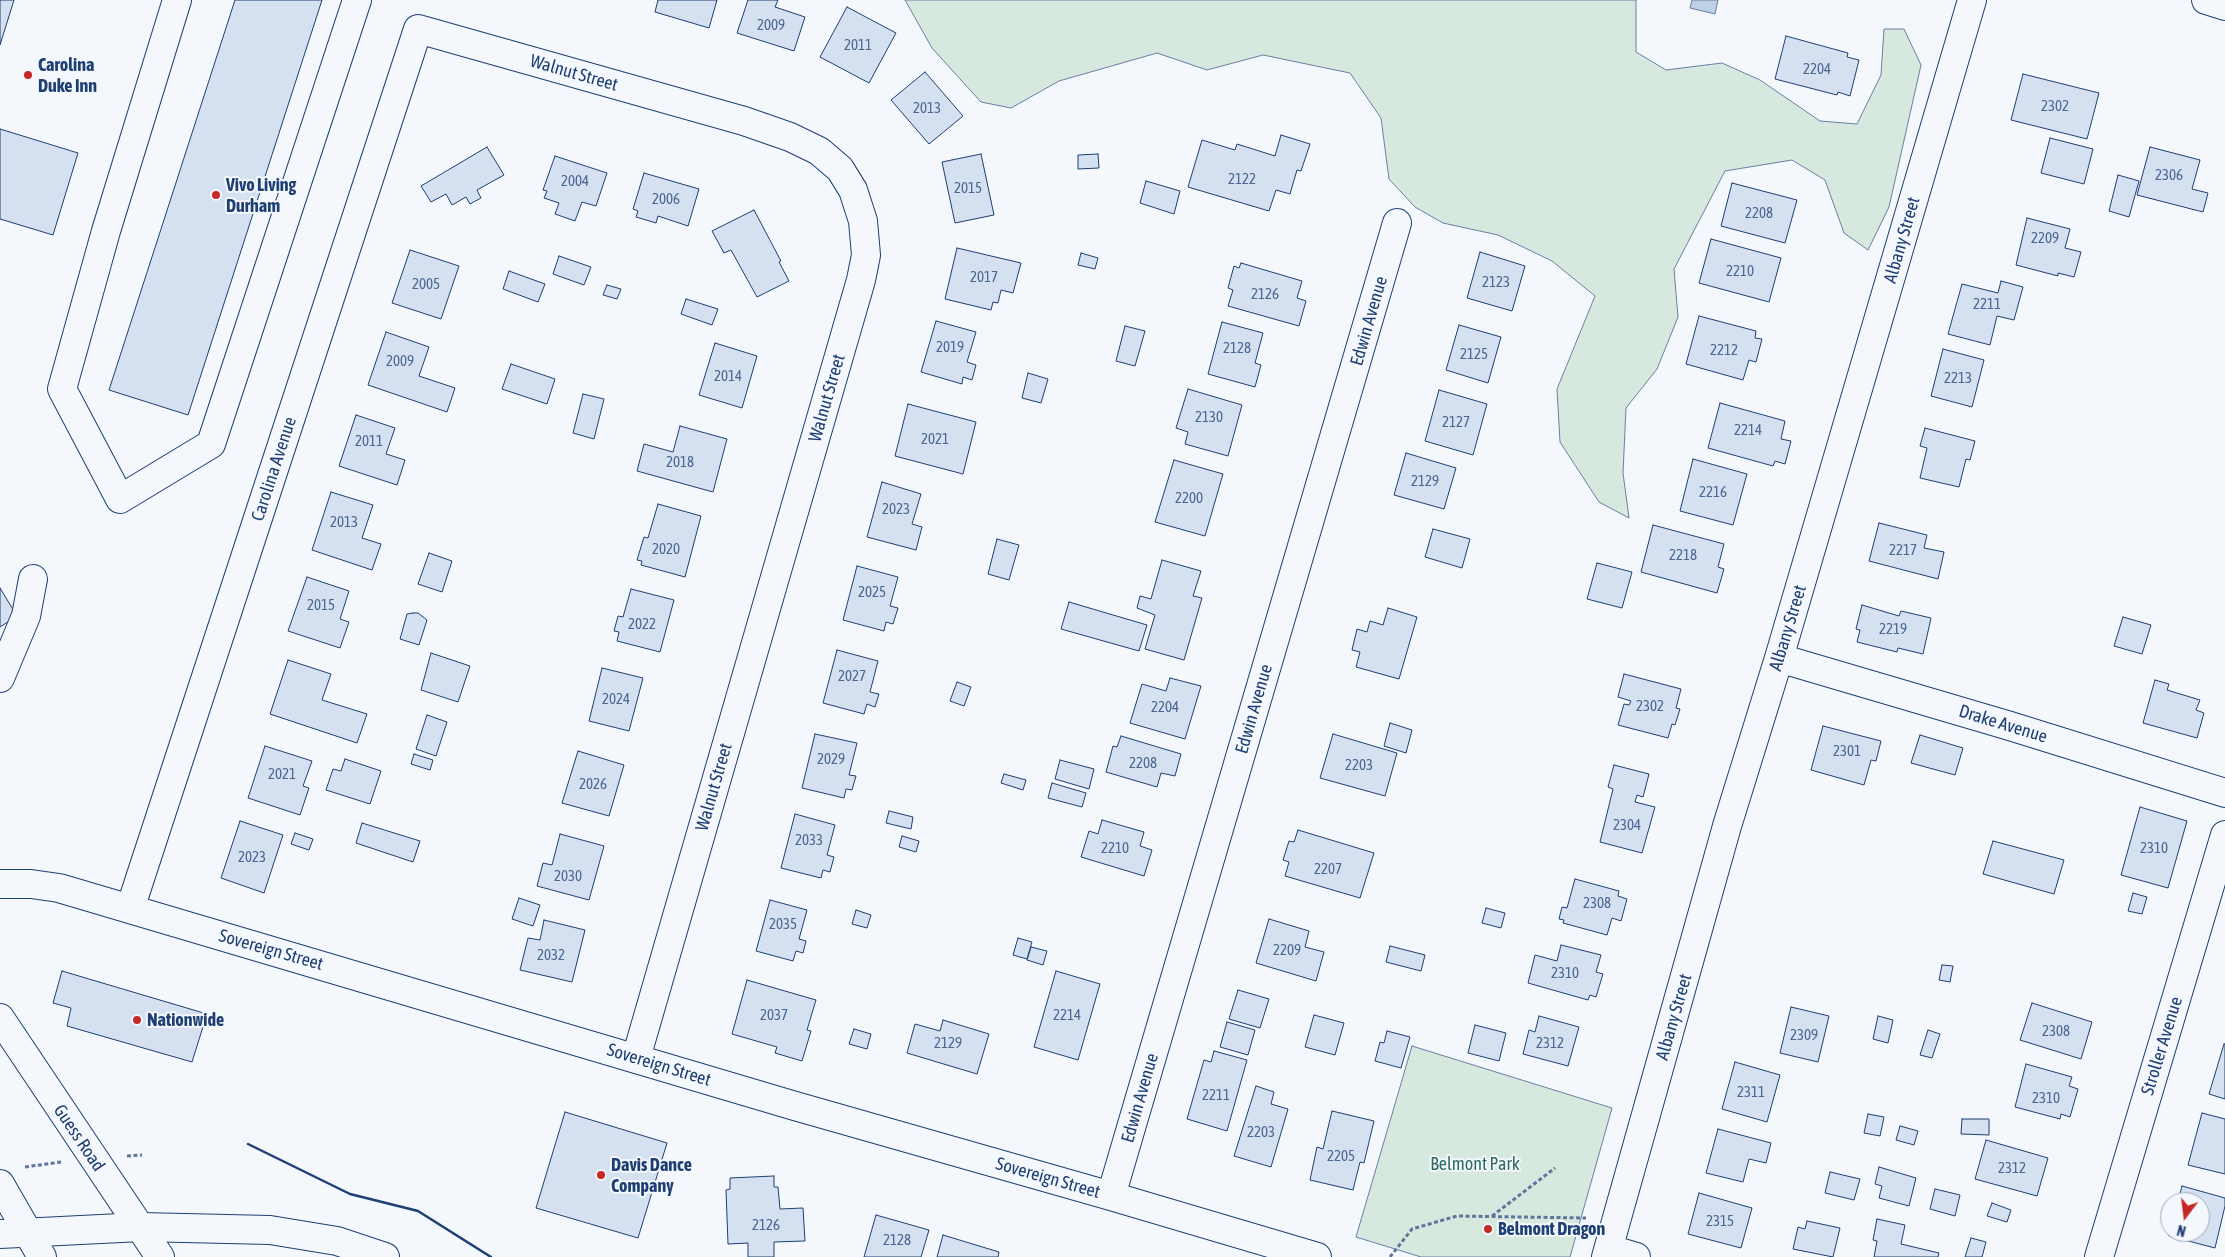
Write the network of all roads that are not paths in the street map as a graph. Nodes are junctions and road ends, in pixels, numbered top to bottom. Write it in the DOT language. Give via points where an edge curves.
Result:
graph roads {
  1 [pos="177,0"];
  2 [pos="357,0"];
  3 [pos="1972,0"];
  4 [pos="2206,0"];
  5 [pos="2225,6"];
  6 [pos="418,29"];
  7 [pos="1397,223"];
  8 [pos="33,580"];
  9 [pos="1779,658"];
  10 [pos="0,678"];
  11 [pos="2225,794"];
  12 [pos="2225,834"];
  13 [pos="0,884"];
  14 [pos="130,909"];
  15 [pos="0,1018"];
  16 [pos="636,1058"];
  17 [pos="0,1184"];
  18 [pos="1111,1196"];
  19 [pos="141,1227"];
  20 [pos="0,1234"];
  21 [pos="28,1234"];
  22 [pos="1608,1253"];
  23 [pos="42,1257"];
  24 [pos="160,1257"];
  25 [pos="385,1257"];
  26 [pos="1317,1257"];
  27 [pos="1636,1257"];
  28 [pos="2099,1257"];
  1 -- 2 [label="main road" via="62,389 120,499 211,444"];
  3 -- 9 [label="main road, Albany Street"];
  4 -- 5 [label="main road"];
  6 -- 14 [label="main road, Carolina Avenue"];
  6 -- 16 [label="main road, Walnut Street" via="744,121 790,137 819,151 840,169 853,190 863,221 866,255 861,280"];
  7 -- 18 [label="main road, Edwin Avenue"];
  8 -- 10 [label="main road" via="26,616"];
  9 -- 11 [label="main road, Drake Avenue"];
  9 -- 22 [label="main road, Albany Street" via="1727,826"];
  12 -- 28 [label="main road, Stroller Avenue"];
  13 -- 14 [label="main road, Sovereign Street" via="59,888"];
  14 -- 16 [label="main road, Sovereign Street"];
  15 -- 19 [label="main road, Guess Road"];
  16 -- 18 [label="main road, Sovereign Street"];
  17 -- 21 [label="main road"];
  18 -- 26 [label="main road, Sovereign Street"];
  19 -- 21 [label="main road"];
  19 -- 24 [label="main road, Guess Road"];
  19 -- 25 [label="main road" via="270,1230 329,1239"];
  20 -- 21 [label="main road"];
  21 -- 23 [label="main road"];
  22 -- 27 [label="main road"];
}
